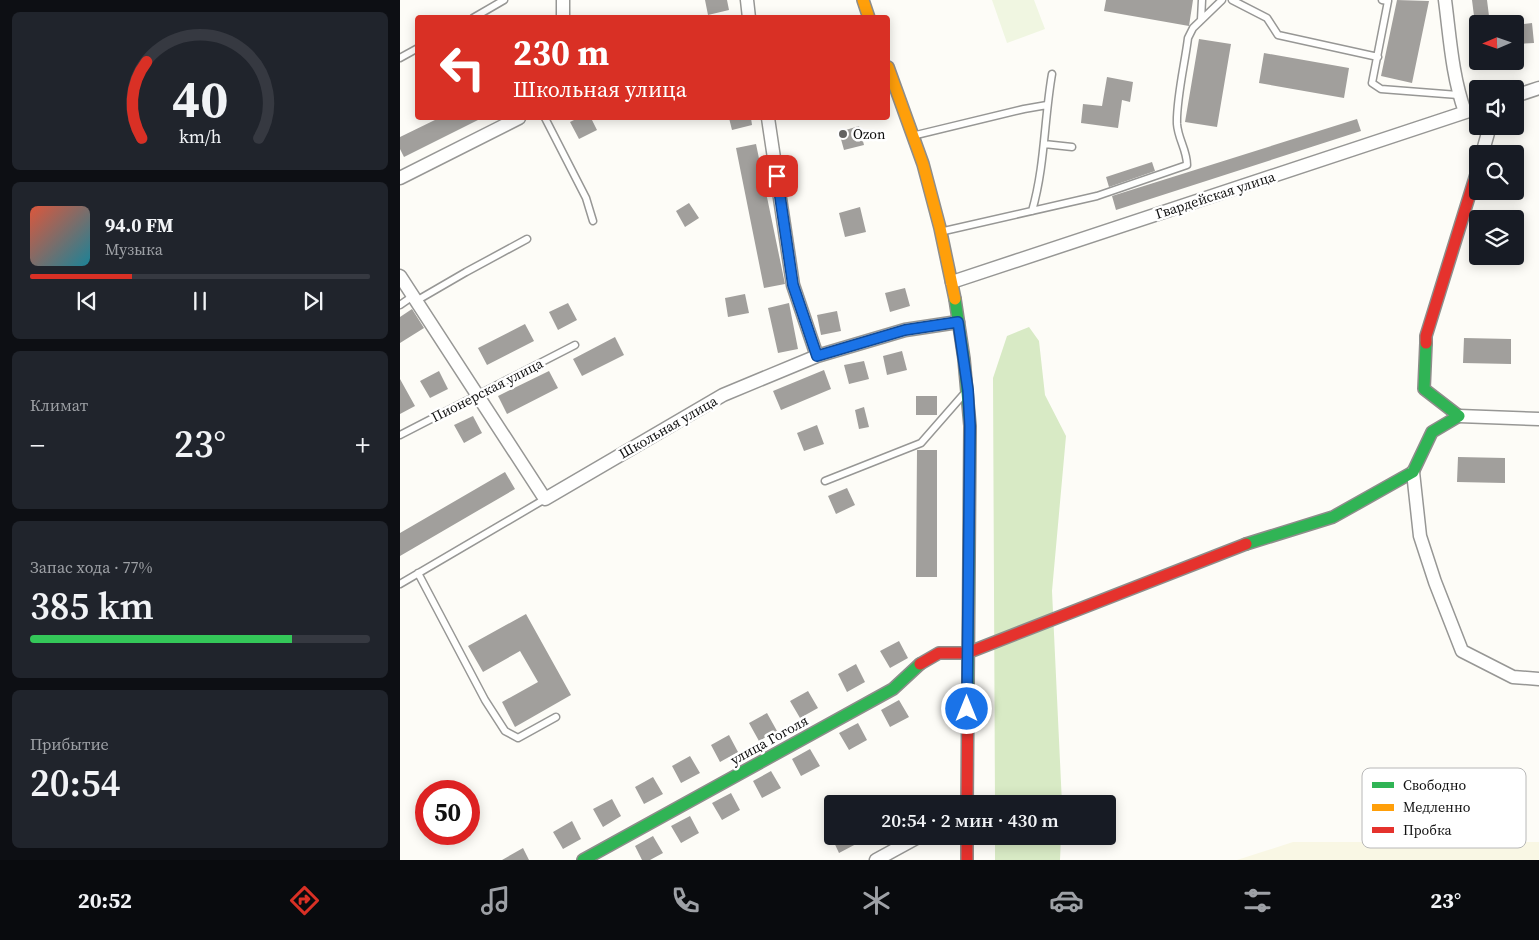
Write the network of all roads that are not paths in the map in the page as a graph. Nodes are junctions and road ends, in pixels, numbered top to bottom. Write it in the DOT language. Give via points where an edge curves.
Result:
graph roads {
  1 [pos="504,0"];
  2 [pos="563,0"];
  3 [pos="747,0"];
  4 [pos="863,0"];
  5 [pos="1202,0"];
  6 [pos="1222,0"];
  7 [pos="1232,0"];
  8 [pos="1382,0"];
  9 [pos="1445,0"];
  10 [pos="478,15"];
  11 [pos="563,15"];
  12 [pos="749,15"];
  13 [pos="868,15"];
  14 [pos="1202,20"];
  15 [pos="415,50"];
  16 [pos="1378,56"];
  17 [pos="400,58"];
  18 [pos="890,73"];
  19 [pos="1052,74"];
  20 [pos="1539,88"];
  21 [pos="1524,93"];
  22 [pos="1458,95"];
  23 [pos="1047,105"];
  24 [pos="1469,111"];
  25 [pos="1464,112"];
  26 [pos="515,120"];
  27 [pos="546,120"];
  28 [pos="768,120"];
  29 [pos="913,136"];
  30 [pos="1044,144"];
  31 [pos="1072,147"];
  32 [pos="400,178"];
  33 [pos="1469,197"];
  34 [pos="1032,211"];
  35 [pos="593,222"];
  36 [pos="941,232"];
  37 [pos="527,239"];
  38 [pos="400,276"];
  39 [pos="952,282"];
  40 [pos="415,298"];
  41 [pos="400,305"];
  42 [pos="958,322"];
  43 [pos="575,345"];
  44 [pos="817,356"];
  45 [pos="968,390"];
  46 [pos="477,394"];
  47 [pos="1459,416"];
  48 [pos="1539,419"];
  49 [pos="400,435"];
  50 [pos="1413,472"];
  51 [pos="825,481"];
  52 [pos="545,499"];
  53 [pos="418,573"];
  54 [pos="400,584"];
  55 [pos="967,653"];
  56 [pos="1539,679"];
  57 [pos="556,717"];
  58 [pos="967,795"];
  59 [pos="904,845"];
  60 [pos="967,845"];
  61 [pos="583,860"];
  62 [pos="876,860"];
  63 [pos="967,860"];
  1 -- 10 [label="lane"];
  2 -- 11 [label="street"];
  3 -- 12 [label="street"];
  4 -- 13 [label="street"];
  5 -- 14 [label="lane"];
  6 -- 14 [label="lane"];
  7 -- 16 [label="lane" via="1267,18 1278,35"];
  8 -- 16 [label="lane" via="1388,2"];
  9 -- 22 [label="street"];
  14 -- 34 [label="lane" via="1188,38 1177,121 1178,137 1187,155 1187,165 1097,196"];
  15 -- 17 [label="lane"];
  16 -- 22 [label="lane" via="1372,83 1381,89"];
  18 -- 29 [label="street"];
  19 -- 23 [label="lane"];
  20 -- 21 [label="street"];
  22 -- 25 [label="street"];
  23 -- 29 [label="lane"];
  23 -- 30 [label="lane"];
  24 -- 25 [label="street, Гвардейская улица"];
  25 -- 39 [label="street, Гвардейская улица"];
  26 -- 32 [label="street"];
  27 -- 35 [label="lane" via="586,198"];
  28 -- 44 [label="street" via="793,285"];
  29 -- 36 [label="street"];
  30 -- 31 [label="lane"];
  30 -- 34 [label="lane" via="1040,183"];
  33 -- 47 [label="street" via="1426,336 1424,389"];
  34 -- 36 [label="lane"];
  36 -- 39 [label="street"];
  37 -- 40 [label="lane"];
  38 -- 40 [label="street"];
  39 -- 42 [label="street"];
  40 -- 41 [label="lane"];
  40 -- 46 [label="street"];
  42 -- 44 [label="street, Школьная улица" via="905,330"];
  42 -- 45 [label="street"];
  43 -- 46 [label="lane, Пионерская улица"];
  44 -- 52 [label="street, Школьная улица" via="722,395"];
  45 -- 51 [label="lane" via="921,443"];
  45 -- 55 [label="street"];
  46 -- 49 [label="lane, Пионерская улица"];
  46 -- 52 [label="street"];
  47 -- 48 [label="street"];
  47 -- 50 [label="street" via="1432,432"];
  50 -- 55 [label="street" via="1333,517 1255,540"];
  50 -- 56 [label="street" via="1420,536 1462,651 1512,677"];
  52 -- 53 [label="lane, Школьная улица"];
  53 -- 54 [label="lane, Школьная улица"];
  53 -- 57 [label="lane" via="485,700 505,731 518,738"];
  55 -- 58 [label="street"];
  55 -- 61 [label="street, улица Гоголя" via="939,653 924,660 893,689"];
  59 -- 62 [label="street"];
  60 -- 63 [label="street"];
}
